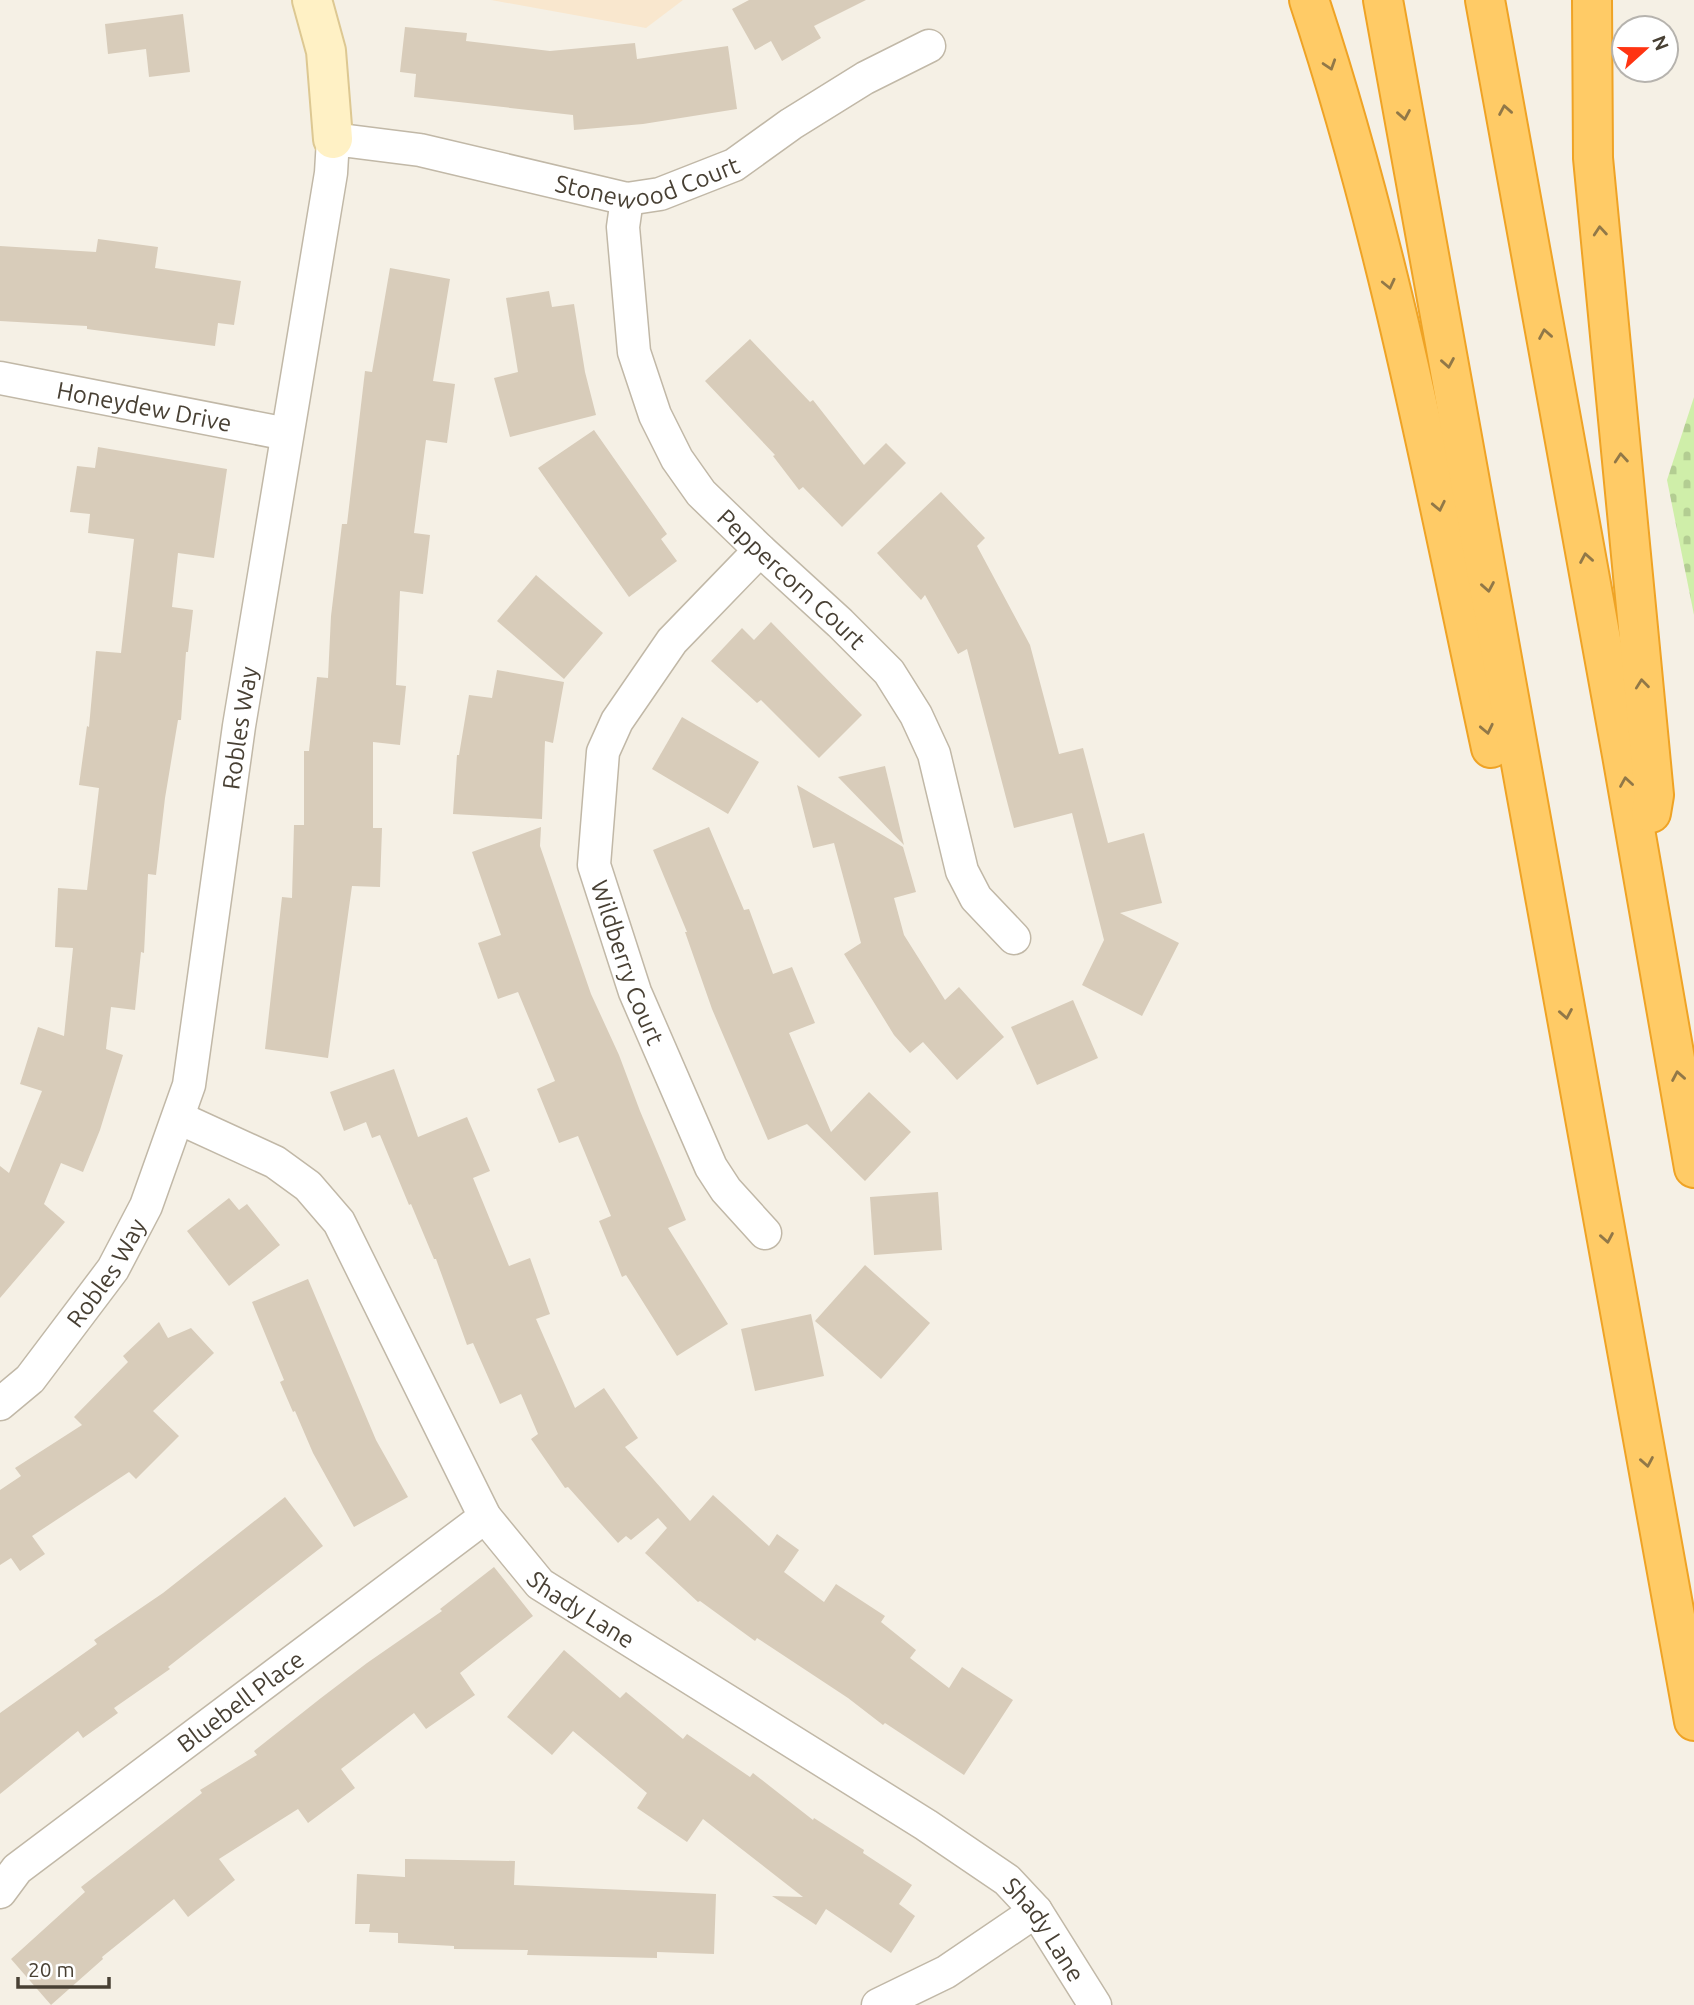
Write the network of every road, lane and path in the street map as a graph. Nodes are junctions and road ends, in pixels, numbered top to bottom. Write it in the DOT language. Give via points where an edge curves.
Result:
graph roads {
  1 [pos="312,0"];
  2 [pos="1309,0"];
  3 [pos="1383,0"];
  4 [pos="1485,0"];
  5 [pos="1592,0"];
  6 [pos="929,46"];
  7 [pos="333,139"];
  8 [pos="627,199"];
  9 [pos="0,378"];
  10 [pos="287,434"];
  11 [pos="760,550"];
  12 [pos="1641,873"];
  13 [pos="1014,939"];
  14 [pos="1554,947"];
  15 [pos="178,1118"];
  16 [pos="1694,1168"];
  17 [pos="765,1233"];
  18 [pos="0,1404"];
  19 [pos="485,1517"];
  20 [pos="1694,1721"];
  21 [pos="0,1892"];
  22 [pos="1036,1911"];
  23 [pos="878,2005"];
  24 [pos="1095,2005"];
  1 -- 7 [label="street, Robles Way" via="326,51"];
  2 -- 14 [label="highway, one-way" via="1372,210 1493,758"];
  3 -- 14 [label="highway, one-way"];
  12 -- 4 [label="highway, one-way"];
  12 -- 5 [label="highway, one-way" via="1654,795 1593,158"];
  6 -- 8 [label="street, Stonewood Court" via="854,84 734,166 660,194"];
  7 -- 8 [label="street, Stonewood Court" via="420,150"];
  7 -- 10 [label="street, Robles Way"];
  8 -- 11 [label="street, Peppercorn Court" via="623,228 635,352 654,415 701,493"];
  9 -- 10 [label="street, Honeydew Drive"];
  10 -- 15 [label="street, Robles Way" via="239,726 188,1085"];
  11 -- 13 [label="street, Peppercorn Court" via="889,672 934,754 962,871 976,898"];
  11 -- 17 [label="street, Wildberry Court" via="672,641 617,720 603,752 594,865 635,992 711,1167"];
  16 -- 12 [label="highway, one-way"];
  14 -- 20 [label="highway, one-way"];
  15 -- 18 [label="street, Robles Way" via="146,1206 113,1269 30,1379"];
  15 -- 19 [label="street, Shady Lane" via="275,1162 309,1186 339,1222"];
  19 -- 21 [label="street, Bluebell Place" via="18,1869"];
  19 -- 22 [label="street, Shady Lane" via="540,1584 926,1825 1007,1880"];
  22 -- 23 [label="street" via="946,1972"];
  22 -- 24 [label="street, Shady Lane"];
}
